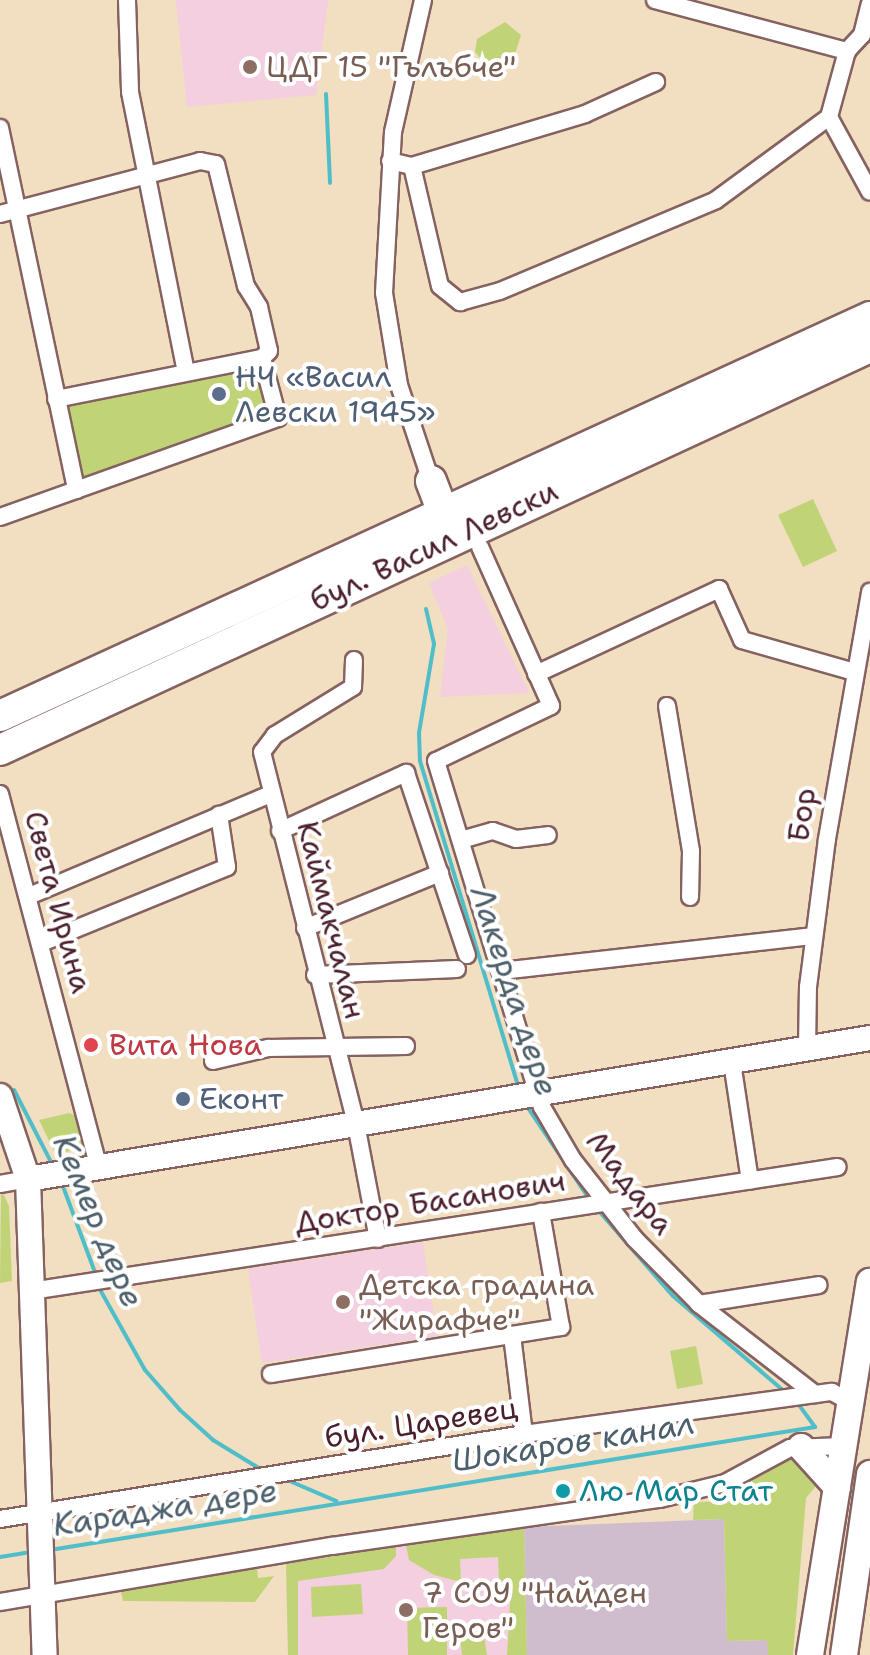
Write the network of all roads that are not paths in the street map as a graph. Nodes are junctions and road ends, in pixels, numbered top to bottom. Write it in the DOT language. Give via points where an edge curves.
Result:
graph roads {
  1 [pos="127,0"];
  2 [pos="423,0"];
  3 [pos="655,0"];
  4 [pos="687,4"];
  5 [pos="870,4"];
  6 [pos="847,51"];
  7 [pos="656,82"];
  8 [pos="829,117"];
  9 [pos="0,128"];
  10 [pos="390,161"];
  11 [pos="412,166"];
  12 [pos="146,173"];
  13 [pos="870,192"];
  14 [pos="17,209"];
  15 [pos="0,214"];
  16 [pos="870,317"];
  17 [pos="870,347"];
  18 [pos="262,358"];
  19 [pos="186,372"];
  20 [pos="56,399"];
  21 [pos="431,481"];
  22 [pos="76,490"];
  23 [pos="443,512"];
  24 [pos="0,517"];
  25 [pos="476,538"];
  26 [pos="870,592"];
  27 [pos="354,660"];
  28 [pos="854,672"];
  29 [pos="536,674"];
  30 [pos="61,689"];
  31 [pos="0,700"];
  32 [pos="667,706"];
  33 [pos="0,716"];
  34 [pos="0,750"];
  35 [pos="0,794"];
  36 [pos="270,794"];
  37 [pos="219,815"];
  38 [pos="280,831"];
  39 [pos="548,835"];
  40 [pos="461,840"];
  41 [pos="440,873"];
  42 [pos="29,896"];
  43 [pos="690,897"];
  44 [pos="305,928"];
  45 [pos="814,936"];
  46 [pos="41,943"];
  47 [pos="501,971"];
  48 [pos="315,975"];
  49 [pos="870,1038"];
  50 [pos="406,1046"];
  51 [pos="335,1048"];
  52 [pos="807,1049"];
  53 [pos="213,1061"];
  54 [pos="732,1062"];
  55 [pos="0,1096"];
  56 [pos="532,1099"];
  57 [pos="356,1124"];
  58 [pos="0,1146"];
  59 [pos="98,1165"];
  60 [pos="838,1167"];
  61 [pos="38,1177"];
  62 [pos="750,1181"];
  63 [pos="0,1184"];
  64 [pos="597,1204"];
  65 [pos="541,1212"];
  66 [pos="378,1239"];
  67 [pos="870,1282"];
  68 [pos="819,1285"];
  69 [pos="31,1291"];
  70 [pos="699,1304"];
  71 [pos="512,1335"];
  72 [pos="271,1374"];
  73 [pos="810,1395"];
  74 [pos="850,1402"];
  75 [pos="870,1426"];
  76 [pos="524,1434"];
  77 [pos="870,1438"];
  78 [pos="844,1446"];
  79 [pos="801,1447"];
  80 [pos="870,1474"];
  81 [pos="837,1487"];
  82 [pos="0,1519"];
  83 [pos="39,1523"];
  84 [pos="44,1588"];
  85 [pos="0,1602"];
  86 [pos="45,1655"];
  87 [pos="810,1655"];
  88 [pos="844,1655"];
  1 -- 12 [label="street" via="130,92"];
  2 -- 10 [label="street" via="399,95"];
  3 -- 4 [label="street"];
  4 -- 6 [label="street"];
  5 -- 6 [label="street" via="862,35"];
  6 -- 8 [label="street"];
  7 -- 11 [label="street" via="585,114"];
  8 -- 11 [label="street" via="716,200 612,248 469,302 448,297 440,286"];
  8 -- 13 [label="street"];
  9 -- 14 [label="street"];
  10 -- 11 [label="street"];
  10 -- 21 [label="street" via="384,239 386,320 399,385"];
  12 -- 14 [label="street"];
  12 -- 18 [label="street" via="200,161 216,164 246,286 259,307 269,351"];
  12 -- 19 [label="street"];
  14 -- 15 [label="street"];
  14 -- 20 [label="street"];
  16 -- 23 [label="highway, бул. Васил Левски"];
  17 -- 25 [label="highway, бул. Васил Левски"];
  18 -- 19 [label="street"];
  18 -- 22 [label="street" via="278,418"];
  19 -- 20 [label="street"];
  20 -- 22 [label="street"];
  21 -- 23 [label="highway"];
  22 -- 24 [label="street"];
  23 -- 30 [label="highway, бул. Васил Левски"];
  25 -- 29 [label="street"];
  25 -- 34 [label="highway, бул. Васил Левски"];
  26 -- 28 [label="street, Бор"];
  27 -- 36 [label="street, Каймакчалан" via="353,687 265,745"];
  28 -- 29 [label="street" via="742,640 719,589"];
  28 -- 45 [label="street, Бор"];
  29 -- 40 [label="street, Мадара" via="551,706 436,761"];
  30 -- 31 [label="highway"];
  30 -- 33 [label="highway, бул. Васил Левски"];
  32 -- 43 [label="street" via="691,851"];
  35 -- 42 [label="street, Света Ирина"];
  36 -- 37 [label="street"];
  36 -- 38 [label="street, Каймакчалан"];
  37 -- 42 [label="street"];
  37 -- 46 [label="street" via="227,867"];
  38 -- 41 [label="street" via="406,773"];
  38 -- 44 [label="street, Каймакчалан"];
  39 -- 40 [label="street" via="516,839 493,831"];
  40 -- 47 [label="street, Мадара"];
  41 -- 44 [label="street"];
  41 -- 48 [label="street" via="462,962"];
  42 -- 46 [label="street, Света Ирина"];
  44 -- 48 [label="street, Каймакчалан"];
  45 -- 47 [label="street"];
  45 -- 52 [label="street, Бор"];
  46 -- 59 [label="street, Света Ирина"];
  47 -- 56 [label="street, Мадара"];
  48 -- 51 [label="street, Каймакчалан"];
  49 -- 52 [label="street"];
  50 -- 51 [label="street"];
  51 -- 53 [label="street" via="268,1048"];
  51 -- 57 [label="street, Каймакчалан"];
  52 -- 54 [label="street"];
  54 -- 56 [label="street"];
  54 -- 62 [label="street"];
  55 -- 61 [label="street"];
  56 -- 57 [label="street"];
  56 -- 64 [label="street, Мадара"];
  57 -- 59 [label="street"];
  57 -- 66 [label="street, Каймакчалан"];
  58 -- 61 [label="street"];
  59 -- 61 [label="street"];
  60 -- 62 [label="street, Доктор Басанович"];
  61 -- 63 [label="street"];
  61 -- 69 [label="street"];
  62 -- 64 [label="street, Доктор Басанович"];
  64 -- 65 [label="street, Доктор Басанович"];
  64 -- 70 [label="street, Мадара"];
  65 -- 66 [label="street, Доктор Басанович"];
  65 -- 71 [label="street" via="561,1327"];
  66 -- 69 [label="street, Доктор Басанович"];
  67 -- 74 [label="main road"];
  68 -- 70 [label="street"];
  69 -- 83 [label="street"];
  70 -- 73 [label="street, Мадара"];
  71 -- 72 [label="street"];
  71 -- 76 [label="street"];
  73 -- 74 [label="street, бул. Царевец" via="832,1392"];
  73 -- 76 [label="street, бул. Царевец"];
  74 -- 75 [label="main road"];
  74 -- 78 [label="main road"];
  76 -- 83 [label="street, бул. Царевец"];
  77 -- 78 [label="main road"];
  78 -- 79 [label="street"];
  78 -- 81 [label="main road"];
  79 -- 81 [label="main road"];
  79 -- 84 [label="street" via="725,1483 672,1496"];
  80 -- 88 [label="main road"];
  81 -- 87 [label="main road"];
  82 -- 83 [label="street, бул. Царевец"];
  83 -- 84 [label="street"];
  84 -- 85 [label="street"];
  84 -- 86 [label="street"];
}
